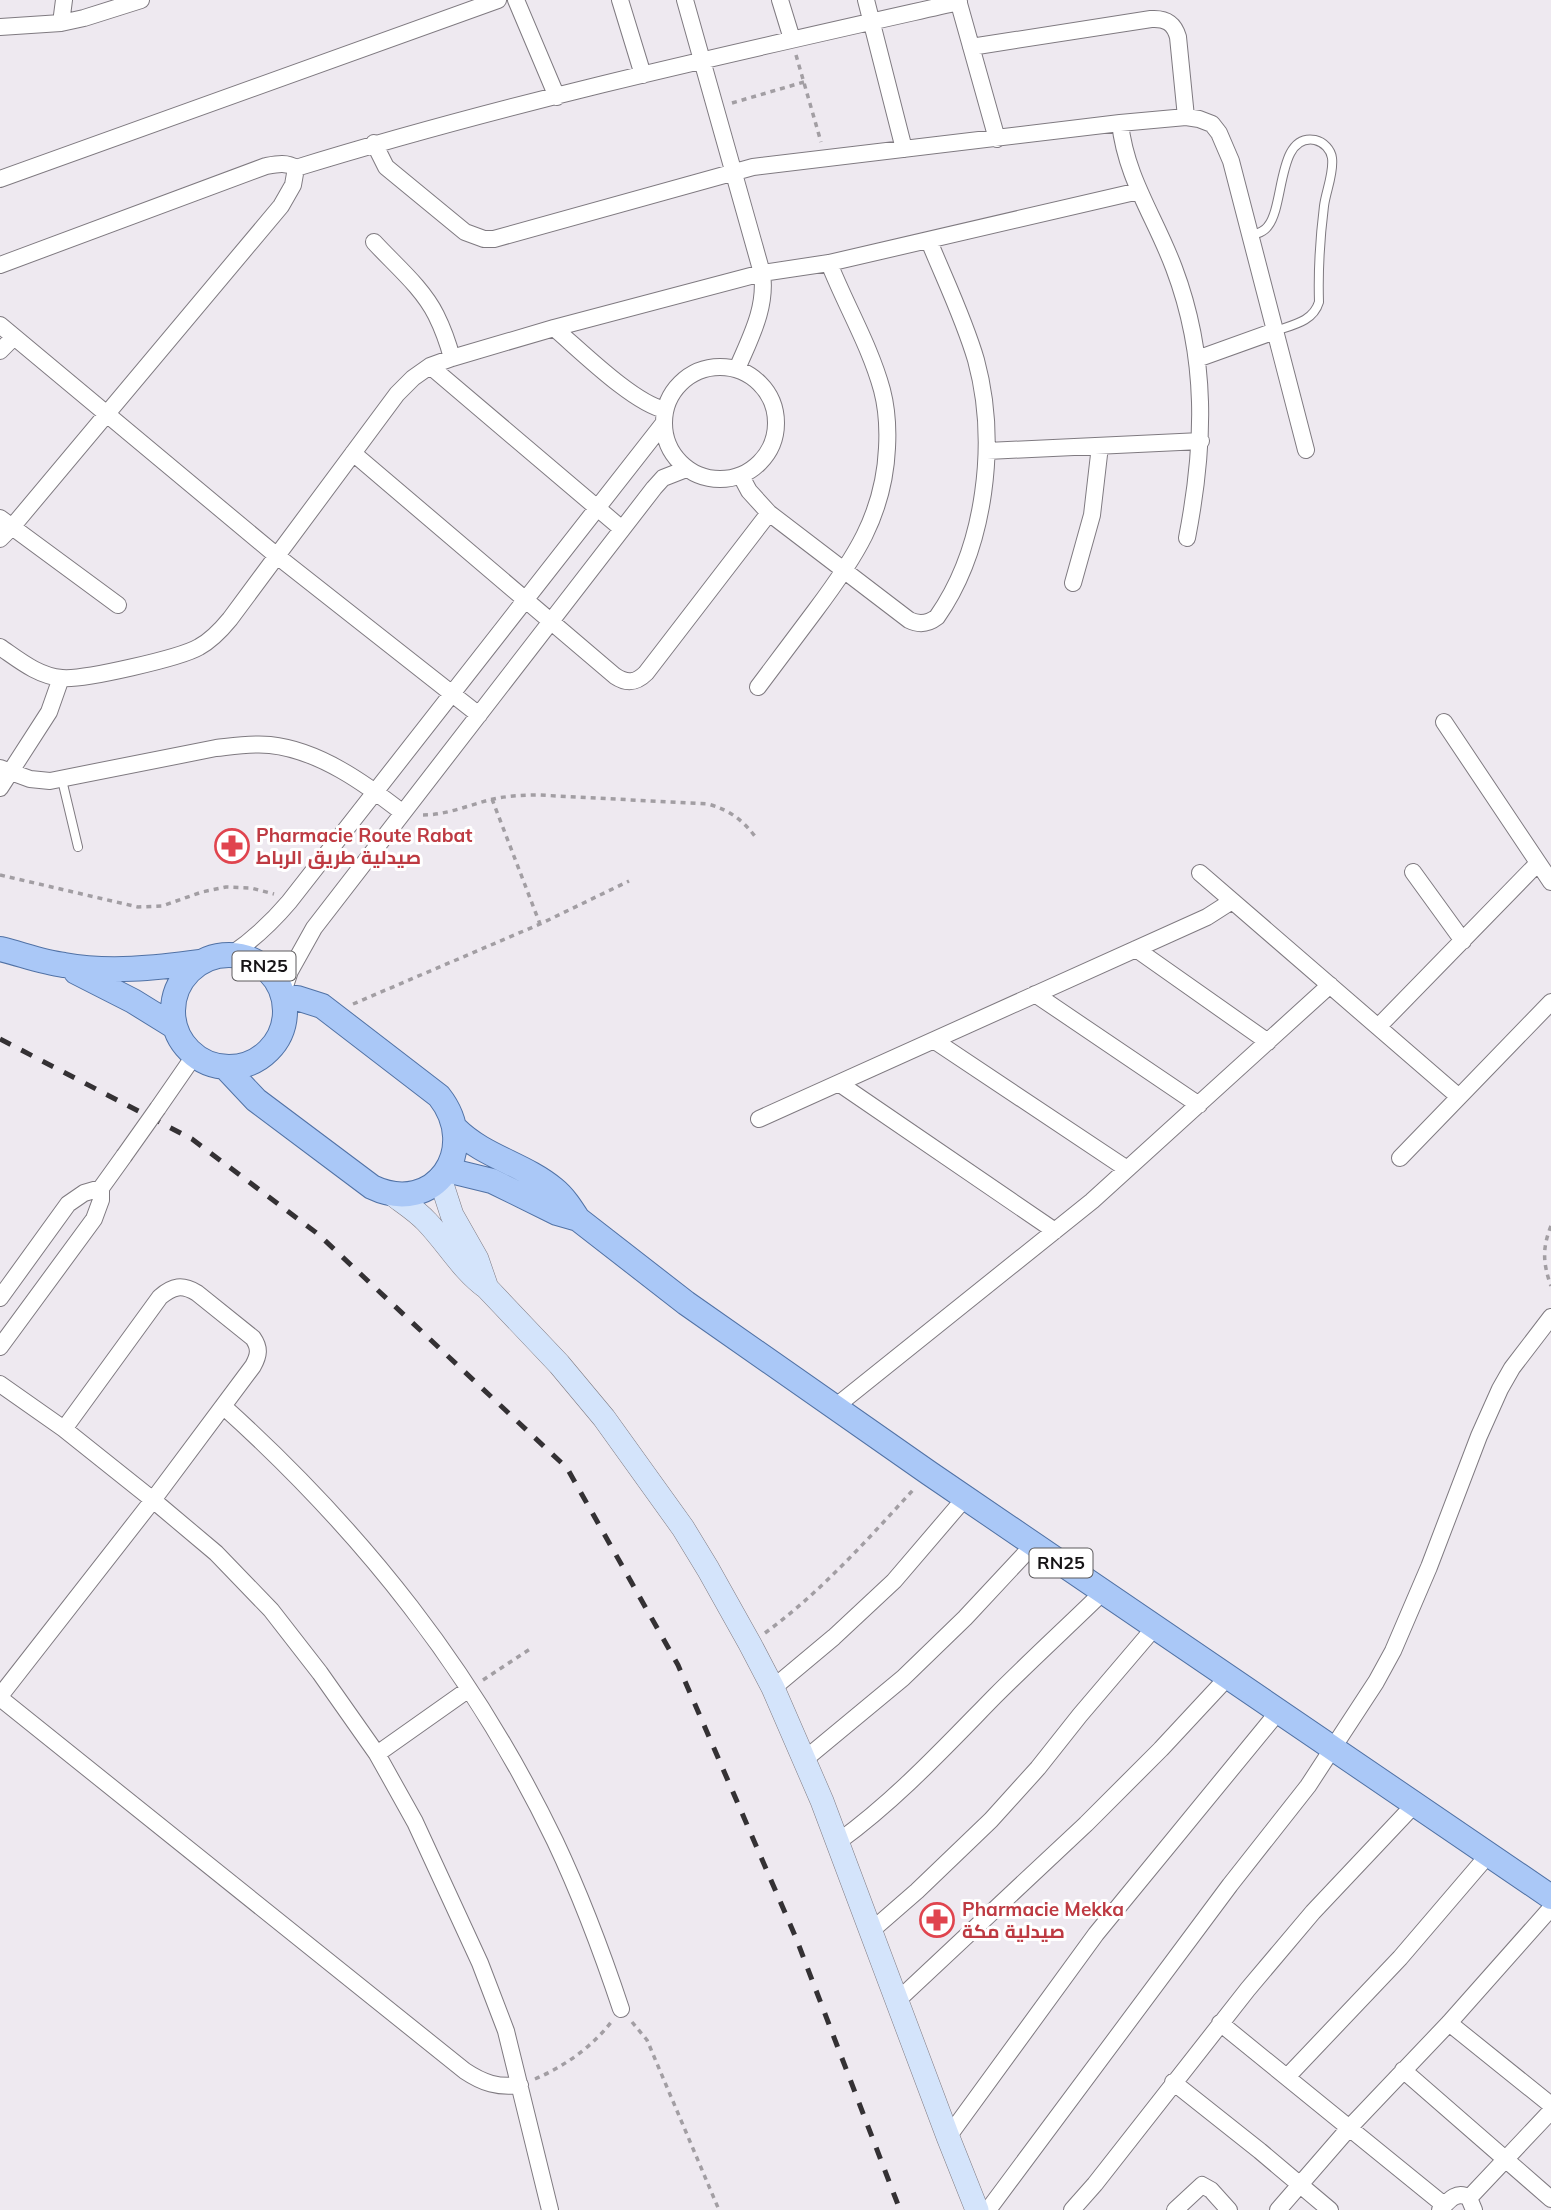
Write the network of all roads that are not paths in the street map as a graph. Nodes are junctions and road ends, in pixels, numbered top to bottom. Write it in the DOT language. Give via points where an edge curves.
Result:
graph roads {
  1 [pos="64,0"];
  2 [pos="141,0"];
  3 [pos="498,0"];
  4 [pos="516,0"];
  5 [pos="620,0"];
  6 [pos="685,0"];
  7 [pos="780,0"];
  8 [pos="866,0"];
  9 [pos="958,1"];
  10 [pos="872,22"];
  11 [pos="61,23"];
  12 [pos="0,27"];
  13 [pos="792,39"];
  14 [pos="971,47"];
  15 [pos="702,59"];
  16 [pos="643,75"];
  17 [pos="557,97"];
  18 [pos="1186,117"];
  19 [pos="1120,123"];
  20 [pos="997,139"];
  21 [pos="374,144"];
  22 [pos="904,149"];
  23 [pos="296,168"];
  24 [pos="734,172"];
  25 [pos="0,178"];
  26 [pos="1139,191"];
  27 [pos="1250,236"];
  28 [pos="929,241"];
  29 [pos="374,242"];
  30 [pos="829,263"];
  31 [pos="0,265"];
  32 [pos="762,273"];
  33 [pos="0,325"];
  34 [pos="554,328"];
  35 [pos="1275,331"];
  36 [pos="14,337"];
  37 [pos="0,351"];
  38 [pos="452,358"];
  39 [pos="1197,359"];
  40 [pos="430,366"];
  41 [pos="737,369"];
  42 [pos="106,414"];
  43 [pos="664,417"];
  44 [pos="1201,441"];
  45 [pos="1100,446"];
  46 [pos="1306,450"];
  47 [pos="987,451"];
  48 [pos="353,453"];
  49 [pos="686,469"];
  50 [pos="741,476"];
  51 [pos="596,509"];
  52 [pos="769,513"];
  53 [pos="6,523"];
  54 [pos="622,529"];
  55 [pos="1187,538"];
  56 [pos="0,539"];
  57 [pos="277,556"];
  58 [pos="845,570"];
  59 [pos="1073,583"];
  60 [pos="526,599"];
  61 [pos="118,605"];
  62 [pos="551,621"];
  63 [pos="0,647"];
  64 [pos="61,678"];
  65 [pos="758,688"];
  66 [pos="452,694"];
  67 [pos="479,715"];
  68 [pos="1444,722"];
  69 [pos="5,771"];
  70 [pos="62,780"];
  71 [pos="0,788"];
  72 [pos="376,792"];
  73 [pos="403,813"];
  74 [pos="78,847"];
  75 [pos="1538,863"];
  76 [pos="1413,872"];
  77 [pos="1200,873"];
  78 [pos="1551,882"];
  79 [pos="1232,901"];
  80 [pos="1463,941"];
  81 [pos="0,949"];
  82 [pos="1136,949"];
  83 [pos="232,954"];
  84 [pos="200,962"];
  85 [pos="62,965"];
  86 [pos="1330,985"];
  87 [pos="1035,994"];
  88 [pos="283,995"];
  89 [pos="1551,1002"];
  90 [pos="175,1027"];
  91 [pos="1378,1027"];
  92 [pos="935,1041"];
  93 [pos="1268,1042"];
  94 [pos="194,1056"];
  95 [pos="225,1067"];
  96 [pos="841,1084"];
  97 [pos="1459,1097"];
  98 [pos="1199,1105"];
  99 [pos="759,1119"];
  100 [pos="456,1129"];
  101 [pos="1400,1158"];
  102 [pos="1128,1169"];
  103 [pos="443,1174"];
  104 [pos="101,1188"];
  105 [pos="392,1194"];
  106 [pos="578,1219"];
  107 [pos="1055,1231"];
  108 [pos="487,1288"];
  109 [pos="0,1298"];
  110 [pos="1551,1317"];
  111 [pos="0,1347"];
  112 [pos="0,1384"];
  113 [pos="223,1406"];
  114 [pos="835,1408"];
  115 [pos="64,1429"];
  116 [pos="965,1498"];
  117 [pos="153,1500"];
  118 [pos="1034,1544"];
  119 [pos="1103,1592"];
  120 [pos="1155,1627"];
  121 [pos="1228,1677"];
  122 [pos="773,1688"];
  123 [pos="470,1689"];
  124 [pos="0,1697"];
  125 [pos="1278,1712"];
  126 [pos="1332,1748"];
  127 [pos="377,1754"];
  128 [pos="804,1759"];
  129 [pos="1414,1805"];
  130 [pos="838,1842"];
  131 [pos="1489,1854"];
  132 [pos="1551,1897"];
  133 [pos="1551,1908"];
  134 [pos="871,1931"];
  135 [pos="897,2001"];
  136 [pos="621,2009"];
  137 [pos="1220,2023"];
  138 [pos="1449,2023"];
  139 [pos="1403,2070"];
  140 [pos="1287,2077"];
  141 [pos="1173,2082"];
  142 [pos="520,2085"];
  143 [pos="1551,2105"];
  144 [pos="1551,2111"];
  145 [pos="1350,2127"];
  146 [pos="948,2137"];
  147 [pos="1504,2160"];
  148 [pos="1302,2185"];
  149 [pos="1551,2199"];
  150 [pos="1471,2204"];
  151 [pos="1442,2208"];
  152 [pos="550,2210"];
  153 [pos="977,2210"];
  154 [pos="988,2210"];
  155 [pos="1072,2210"];
  156 [pos="1175,2210"];
  157 [pos="1229,2210"];
  158 [pos="1278,2210"];
  159 [pos="1330,2210"];
  1 -- 11 [label="street"];
  2 -- 11 [label="street"];
  3 -- 25 [label="street"];
  4 -- 17 [label="street"];
  5 -- 16 [label="street"];
  6 -- 15 [label="street"];
  7 -- 13 [label="street"];
  8 -- 10 [label="street"];
  9 -- 10 [label="street"];
  9 -- 14 [label="street"];
  10 -- 13 [label="street"];
  10 -- 22 [label="street"];
  11 -- 12 [label="street"];
  13 -- 15 [label="street"];
  14 -- 18 [label="street" via="1167,20 1178,37"];
  14 -- 20 [label="street"];
  15 -- 16 [label="street"];
  15 -- 24 [label="street"];
  16 -- 17 [label="street"];
  17 -- 21 [label="street"];
  18 -- 19 [label="street"];
  18 -- 27 [label="street" via="1212,124 1219,133"];
  19 -- 20 [label="street"];
  19 -- 26 [label="street" via="1126,159"];
  20 -- 22 [label="street"];
  21 -- 23 [label="street"];
  21 -- 24 [label="street" via="392,173 465,232 484,239"];
  22 -- 24 [label="street"];
  23 -- 31 [label="street" via="283,163 267,166"];
  23 -- 42 [label="street" via="281,206"];
  24 -- 32 [label="street"];
  26 -- 28 [label="street"];
  26 -- 39 [label="street" via="1175,270"];
  27 -- 35 [label="street"];
  27 -- 35 [label="lane" via="1264,230 1273,218 1295,146 1314,140 1326,146 1332,165 1321,233 1317,308 1305,320"];
  28 -- 30 [label="street"];
  28 -- 47 [label="street" via="976,363"];
  29 -- 38 [label="street" via="435,313"];
  30 -- 32 [label="street"];
  30 -- 58 [label="street" via="871,356 888,430 878,504"];
  32 -- 34 [label="street"];
  32 -- 41 [label="street" via="762,305"];
  33 -- 36 [label="street"];
  34 -- 38 [label="street"];
  34 -- 43 [label="street"];
  35 -- 39 [label="street"];
  35 -- 46 [label="street"];
  36 -- 37 [label="street"];
  36 -- 42 [label="street"];
  38 -- 40 [label="street"];
  39 -- 44 [label="street"];
  40 -- 48 [label="street" via="397,394"];
  40 -- 51 [label="street"];
  41 -- 43 [label="street" via="714,367 692,373 670,395"];
  41 -- 50 [label="street" via="765,388 776,421 767,454"];
  42 -- 53 [label="street"];
  42 -- 57 [label="street"];
  43 -- 49 [label="street" via="669,450"];
  43 -- 51 [label="street"];
  44 -- 45 [label="street"];
  44 -- 55 [label="street"];
  45 -- 47 [label="street"];
  45 -- 59 [label="street" via="1092,515"];
  47 -- 58 [label="street" via="977,523 956,584 937,617 915,623"];
  48 -- 57 [label="street"];
  48 -- 60 [label="street"];
  49 -- 50 [label="street" via="713,480"];
  49 -- 54 [label="street" via="663,478"];
  50 -- 52 [label="street"];
  51 -- 54 [label="street"];
  51 -- 60 [label="street"];
  52 -- 58 [label="street"];
  52 -- 62 [label="street" via="636,681 624,682 615,676"];
  53 -- 56 [label="street"];
  53 -- 61 [label="street"];
  54 -- 62 [label="street"];
  57 -- 64 [label="street" via="223,628 196,649 95,675"];
  57 -- 66 [label="street"];
  58 -- 65 [label="street"];
  60 -- 62 [label="street"];
  60 -- 66 [label="street"];
  62 -- 67 [label="street"];
  63 -- 64 [label="street" via="31,667"];
  64 -- 69 [label="street" via="49,712"];
  66 -- 67 [label="street"];
  66 -- 72 [label="street"];
  67 -- 73 [label="street"];
  68 -- 75 [label="street"];
  69 -- 70 [label="street" via="30,779"];
  69 -- 71 [label="street"];
  70 -- 72 [label="street" via="216,748 271,745 327,763"];
  70 -- 74 [label="lane"];
  72 -- 73 [label="street"];
  72 -- 83 [label="street" via="272,922"];
  73 -- 88 [label="street" via="314,928 290,971"];
  75 -- 78 [label="street"];
  75 -- 80 [label="street"];
  76 -- 80 [label="street"];
  77 -- 79 [label="street"];
  79 -- 82 [label="street"];
  79 -- 86 [label="street"];
  80 -- 91 [label="street"];
  81 -- 85 [label="main road, RN25"];
  82 -- 87 [label="street"];
  82 -- 93 [label="street"];
  83 -- 84 [label="main road, RN25"];
  83 -- 88 [label="main road, RN25" via="267,968"];
  84 -- 85 [label="main road, RN25" via="142,968"];
  84 -- 90 [label="main road" via="177,990"];
  85 -- 90 [label="main road, RN25"];
  86 -- 91 [label="street"];
  86 -- 93 [label="street"];
  87 -- 92 [label="street"];
  87 -- 98 [label="street"];
  88 -- 95 [label="main road, RN25" via="282,1029 272,1047 246,1065"];
  88 -- 100 [label="main road, RN25" via="309,1000 332,1013 439,1096"];
  89 -- 97 [label="street"];
  90 -- 94 [label="main road, RN25"];
  91 -- 97 [label="street"];
  92 -- 96 [label="street"];
  92 -- 102 [label="street"];
  93 -- 98 [label="street"];
  94 -- 95 [label="main road"];
  94 -- 104 [label="street, bridge"];
  95 -- 105 [label="main road" via="267,1109 372,1187"];
  96 -- 99 [label="street"];
  96 -- 107 [label="street"];
  97 -- 101 [label="street"];
  98 -- 102 [label="street"];
  100 -- 103 [label="main road" via="454,1150"];
  100 -- 106 [label="main road, RN25" via="478,1147 548,1184"];
  102 -- 107 [label="street"];
  103 -- 105 [label="main road" via="413,1194"];
  103 -- 106 [label="main road, RN25" via="492,1181"];
  103 -- 108 [label="main road" via="452,1215"];
  104 -- 109 [label="street" via="83,1192 68,1204"];
  104 -- 111 [label="street" via="94,1219"];
  105 -- 108 [label="main road" via="421,1216 470,1275"];
  106 -- 114 [label="main road, RN25"];
  107 -- 114 [label="street"];
  108 -- 122 [label="main road" via="604,1418 708,1569"];
  110 -- 126 [label="street" via="1500,1389 1393,1651"];
  112 -- 115 [label="street"];
  113 -- 115 [label="street" via="253,1366 258,1345 197,1293 178,1286 160,1297"];
  113 -- 117 [label="street"];
  113 -- 123 [label="street" via="355,1537 433,1634"];
  114 -- 116 [label="main road, RN25"];
  115 -- 117 [label="street"];
  116 -- 118 [label="main road, RN25"];
  116 -- 122 [label="street" via="894,1581"];
  117 -- 124 [label="street"];
  117 -- 127 [label="street" via="216,1553 271,1610"];
  118 -- 119 [label="main road, RN25"];
  118 -- 128 [label="street" via="902,1678"];
  119 -- 120 [label="main road, RN25"];
  119 -- 130 [label="street" via="900,1792"];
  120 -- 121 [label="main road, RN25"];
  120 -- 134 [label="street" via="991,1820"];
  121 -- 125 [label="main road, RN25"];
  121 -- 135 [label="street" via="1086,1824"];
  122 -- 128 [label="main road"];
  123 -- 127 [label="street"];
  123 -- 136 [label="street" via="555,1842"];
  124 -- 142 [label="street" via="465,2071 489,2084"];
  125 -- 126 [label="main road, RN25"];
  125 -- 146 [label="street" via="1096,1934"];
  126 -- 129 [label="main road, RN25"];
  126 -- 154 [label="street"];
  127 -- 142 [label="street" via="415,1822 480,1963 506,2031"];
  128 -- 130 [label="main road"];
  129 -- 131 [label="main road, RN25"];
  129 -- 137 [label="street" via="1313,1912"];
  130 -- 134 [label="main road"];
  131 -- 132 [label="main road, RN25"];
  131 -- 140 [label="street" via="1400,1958"];
  133 -- 138 [label="street"];
  134 -- 135 [label="main road"];
  135 -- 146 [label="main road"];
  137 -- 140 [label="street"];
  137 -- 141 [label="street"];
  138 -- 139 [label="street"];
  138 -- 143 [label="street"];
  139 -- 145 [label="street"];
  139 -- 147 [label="street"];
  140 -- 145 [label="street"];
  141 -- 148 [label="street"];
  141 -- 155 [label="street"];
  142 -- 152 [label="street"];
  144 -- 147 [label="street"];
  145 -- 148 [label="street"];
  145 -- 151 [label="street"];
  146 -- 153 [label="main road"];
  147 -- 149 [label="street"];
  147 -- 150 [label="street"];
  148 -- 158 [label="street"];
  148 -- 159 [label="street"];
  150 -- 151 [label="street" via="1463,2194"];
  156 -- 157 [label="street" via="1202,2185"];
}
